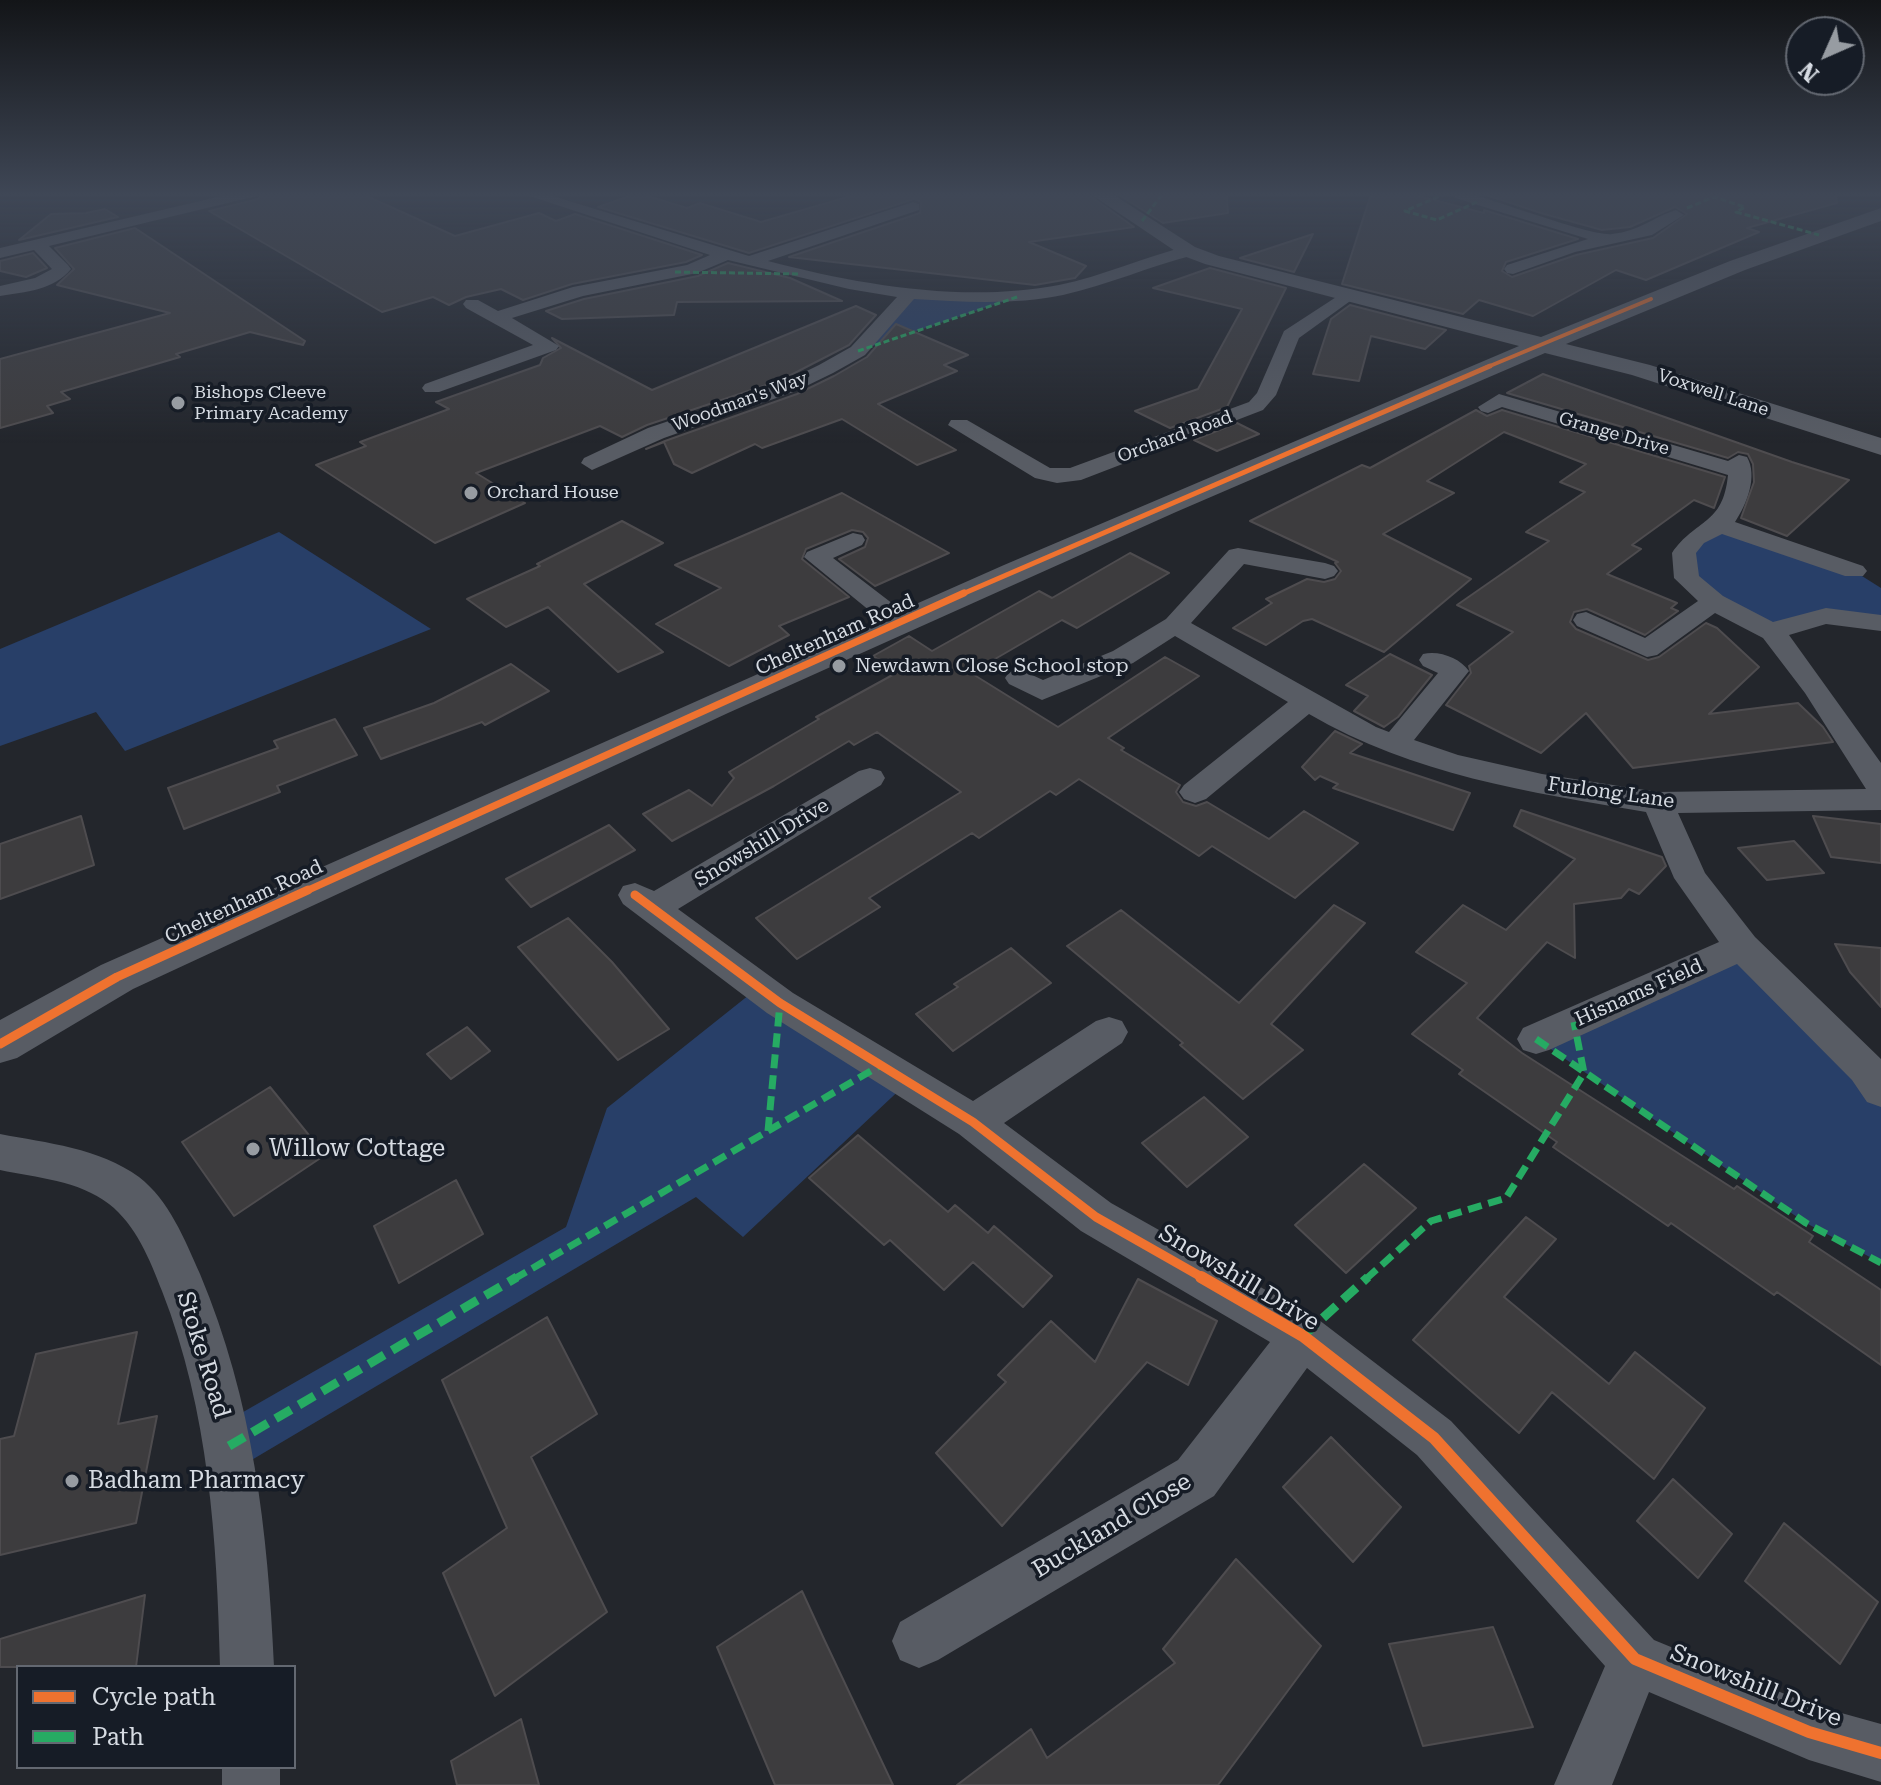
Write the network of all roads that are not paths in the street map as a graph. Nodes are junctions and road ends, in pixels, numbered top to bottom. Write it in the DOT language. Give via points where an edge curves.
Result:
graph roads {
  1 [pos="53,276"];
  2 [pos="654,276"];
  3 [pos="815,276"];
  4 [pos="1110,276"];
  5 [pos="1272,276"];
  6 [pos="1707,276"];
  7 [pos="0,291"];
  8 [pos="911,292"];
  9 [pos="1347,295"];
  10 [pos="472,304"];
  11 [pos="496,317"];
  12 [pos="1543,343"];
  13 [pos="432,388"];
  14 [pos="1488,407"];
  15 [pos="959,425"];
  16 [pos="1881,447"];
  17 [pos="1129,454"];
  18 [pos="592,463"];
  19 [pos="1157,471"];
  20 [pos="1720,525"];
  21 [pos="853,540"];
  22 [pos="1325,571"];
  23 [pos="1854,571"];
  24 [pos="1714,602"];
  25 [pos="1586,620"];
  26 [pos="901,623"];
  27 [pos="1881,623"];
  28 [pos="1175,625"];
  29 [pos="1773,632"];
  30 [pos="1433,660"];
  31 [pos="1019,678"];
  32 [pos="1306,702"];
  33 [pos="1395,744"];
  34 [pos="870,778"];
  35 [pos="1881,787"];
  36 [pos="1195,792"];
  37 [pos="1881,799"];
  38 [pos="1658,803"];
  39 [pos="1742,947"];
  40 [pos="1109,1032"];
  41 [pos="1536,1039"];
  42 [pos="0,1044"];
  43 [pos="1881,1090"];
  44 [pos="973,1122"];
  45 [pos="0,1152"];
  46 [pos="1303,1336"];
  47 [pos="919,1641"];
  48 [pos="1635,1659"];
  49 [pos="247,1665"];
  50 [pos="1881,1753"];
  51 [pos="1583,1785"];
  1 -- 7 [label="street"];
  2 -- 11 [label="street" via="579,291"];
  3 -- 8 [label="street"];
  4 -- 8 [label="street" via="1042,294"];
  5 -- 9 [label="street, Voxwell Lane"];
  6 -- 12 [label="street, Cheltenham Road"];
  8 -- 18 [label="street, Woodman's Way" via="858,351 826,369"];
  9 -- 12 [label="street, Voxwell Lane"];
  9 -- 17 [label="street, Orchard Road" via="1291,335 1266,395 1256,406"];
  10 -- 11 [label="street"];
  11 -- 13 [label="street" via="549,346"];
  12 -- 16 [label="street, Voxwell Lane"];
  12 -- 26 [label="street, Cheltenham Road"];
  14 -- 20 [label="street, Grange Drive" via="1499,400 1740,467 1737,497"];
  15 -- 17 [label="street, Orchard Road" via="1050,475 1073,475"];
  17 -- 19 [label="street"];
  20 -- 23 [label="street"];
  20 -- 24 [label="street, Grange Drive" via="1698,534 1684,553 1687,578"];
  21 -- 26 [label="street" via="816,557"];
  22 -- 28 [label="street" via="1238,555"];
  24 -- 25 [label="street" via="1647,649"];
  24 -- 29 [label="street, Grange Drive"];
  26 -- 42 [label="street, Cheltenham Road" via="117,977"];
  27 -- 29 [label="street" via="1829,615 1798,619"];
  28 -- 31 [label="street" via="1123,657 1042,691"];
  28 -- 32 [label="street, Furlong Lane"];
  29 -- 35 [label="street, Grange Drive"];
  30 -- 33 [label="street" via="1455,671"];
  32 -- 33 [label="street, Furlong Lane"];
  32 -- 36 [label="street"];
  33 -- 38 [label="street, Furlong Lane" via="1452,764"];
  34 -- 44 [label="street, Snowshill Drive" via="645,901 780,1003"];
  37 -- 38 [label="street, Furlong Lane"];
  38 -- 39 [label="street" via="1691,878"];
  39 -- 41 [label="street, Hisnams Field"];
  39 -- 43 [label="street"];
  40 -- 44 [label="street"];
  44 -- 46 [label="street, Snowshill Drive" via="1096,1217"];
  45 -- 49 [label="street, Stoke Road" via="109,1180 144,1211 169,1255 209,1360 229,1446 245,1584"];
  46 -- 47 [label="street, Buckland Close" via="1196,1478"];
  46 -- 48 [label="street, Snowshill Drive" via="1434,1438"];
  48 -- 50 [label="street, Snowshill Drive" via="1809,1732"];
  48 -- 51 [label="street"];
}
